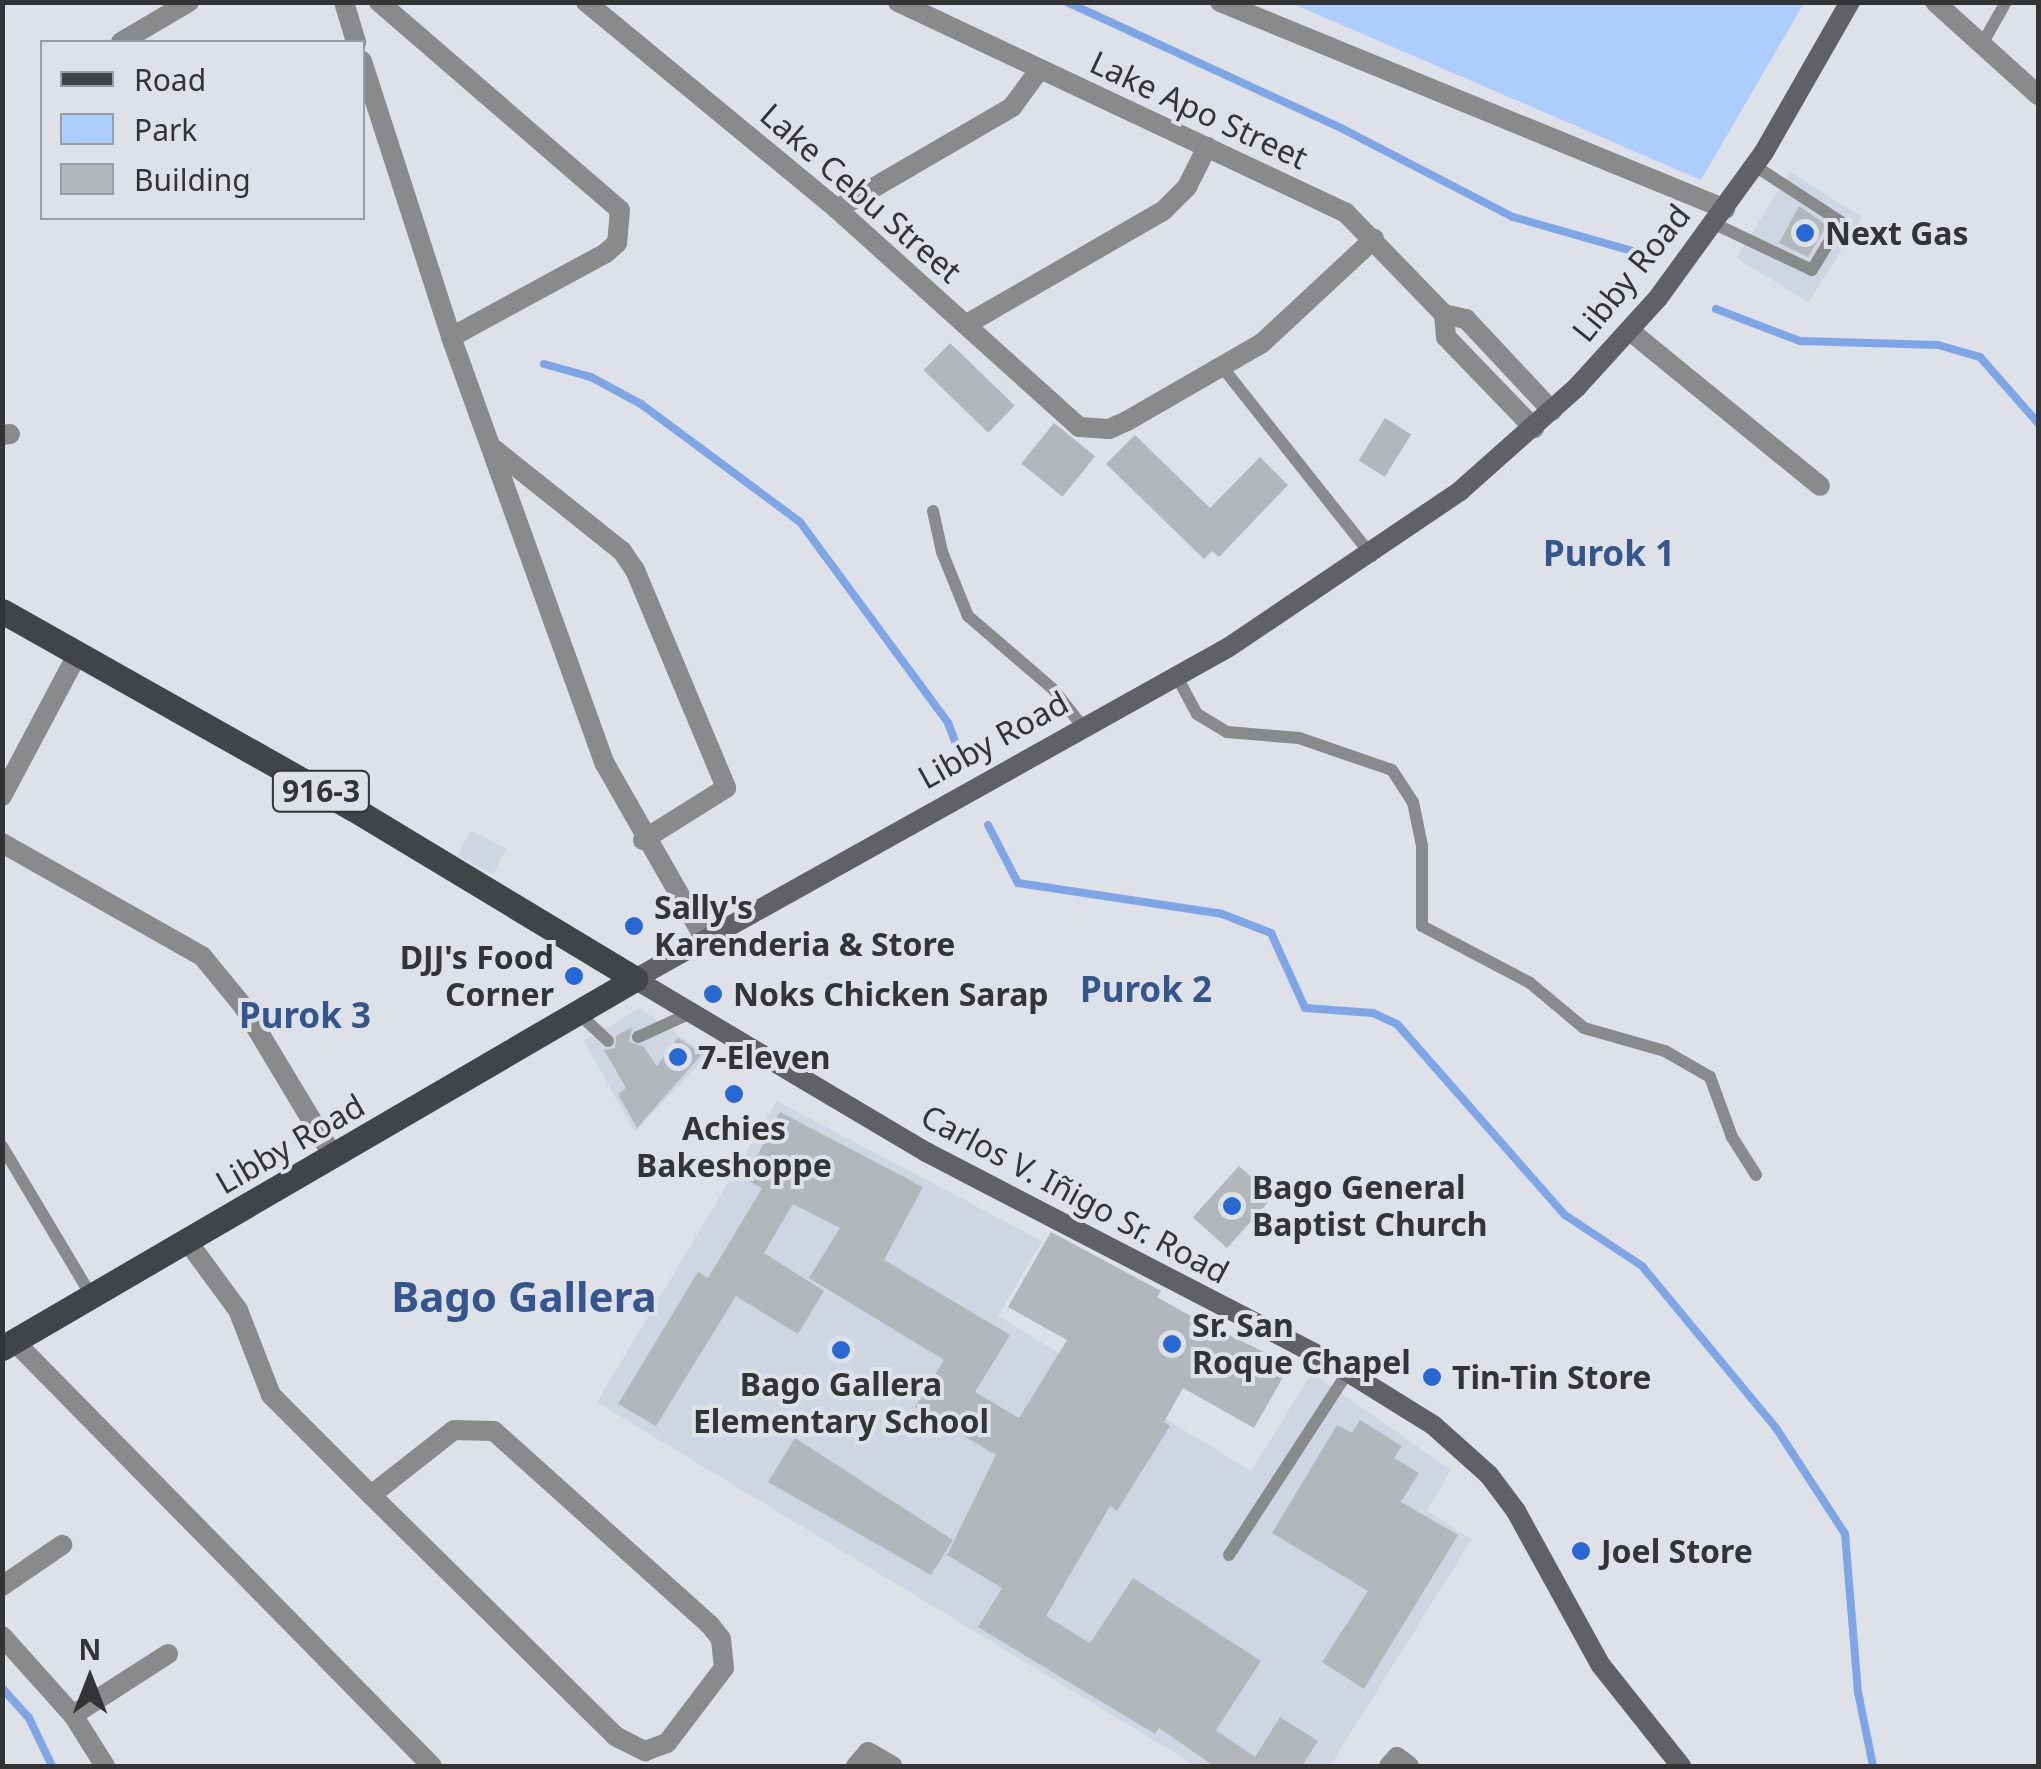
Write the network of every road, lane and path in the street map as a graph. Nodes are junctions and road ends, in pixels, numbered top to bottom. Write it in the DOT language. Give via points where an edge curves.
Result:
graph roads {
  1 [pos="189,2"];
  2 [pos="344,2"];
  3 [pos="379,2"];
  4 [pos="586,2"];
  5 [pos="898,2"];
  6 [pos="1220,2"];
  7 [pos="1850,2"];
  8 [pos="1935,2"];
  9 [pos="2006,2"];
  10 [pos="124,40"];
  11 [pos="355,40"];
  12 [pos="1981,46"];
  13 [pos="1040,69"];
  14 [pos="365,71"];
  15 [pos="2038,95"];
  16 [pos="1207,147"];
  17 [pos="1755,166"];
  18 [pos="837,209"];
  19 [pos="1720,216"];
  20 [pos="1374,239"];
  21 [pos="1444,314"];
  22 [pos="968,324"];
  23 [pos="1630,331"];
  24 [pos="451,337"];
  25 [pos="1224,368"];
  26 [pos="1552,411"];
  27 [pos="1534,428"];
  28 [pos="492,448"];
  29 [pos="1820,486"];
  30 [pos="934,511"];
  31 [pos="1372,556"];
  32 [pos="2,611"];
  33 [pos="77,655"];
  34 [pos="1176,675"];
  35 [pos="1084,727"];
  36 [pos="2,796"];
  37 [pos="642,840"];
  38 [pos="2,843"];
  39 [pos="705,939"];
  40 [pos="635,979"];
  41 [pos="578,1013"];
  42 [pos="691,1013"];
  43 [pos="638,1038"];
  44 [pos="608,1041"];
  45 [pos="2,1146"];
  46 [pos="333,1156"];
  47 [pos="1756,1174"];
  48 [pos="188,1242"];
  49 [pos="92,1296"];
  50 [pos="8,1344"];
  51 [pos="1348,1372"];
  52 [pos="371,1495"];
  53 [pos="62,1545"];
  54 [pos="1229,1556"];
  55 [pos="2,1586"];
  56 [pos="2,1636"];
  57 [pos="168,1654"];
  58 [pos="73,1715"];
  59 [pos="105,1766"];
  60 [pos="432,1766"];
  61 [pos="856,1766"];
  62 [pos="892,1766"];
  63 [pos="1389,1766"];
  64 [pos="1410,1766"];
  65 [pos="1681,1766"];
  1 -- 10 [label="street"];
  2 -- 11 [label="street"];
  3 -- 24 [label="street" via="620,210 617,242 606,253"];
  4 -- 18 [label="street, Lake Cebu Street"];
  5 -- 13 [label="street, Lake Apo Street"];
  6 -- 19 [label="street"];
  7 -- 17 [label="main road, Libby Road"];
  8 -- 12 [label="street"];
  9 -- 12 [label="lane"];
  12 -- 15 [label="street"];
  13 -- 16 [label="street, Lake Apo Street"];
  13 -- 18 [label="street" via="1012,107"];
  14 -- 24 [label="street"];
  16 -- 20 [label="street, Lake Apo Street" via="1344,212"];
  16 -- 22 [label="street" via="1187,187 1163,211"];
  17 -- 19 [label="main road, Libby Road"];
  17 -- 19 [label="lane" via="1841,222 1812,270"];
  18 -- 22 [label="street, Lake Cebu Street"];
  19 -- 23 [label="main road, Libby Road"];
  20 -- 21 [label="street, Lake Apo Street"];
  20 -- 25 [label="street" via="1294,318"];
  21 -- 26 [label="street, Lake Apo Street" via="1466,319"];
  21 -- 27 [label="street, Lake Apo Street" via="1446,338"];
  22 -- 25 [label="street, Lake Cebu Street" via="1064,416 1093,430 1127,422"];
  23 -- 26 [label="main road, Libby Road"];
  23 -- 29 [label="street"];
  24 -- 28 [label="street"];
  25 -- 31 [label="lane"];
  26 -- 27 [label="main road, Libby Road"];
  27 -- 31 [label="main road, Libby Road"];
  28 -- 37 [label="street" via="605,764"];
  28 -- 37 [label="street" via="622,551 726,788"];
  30 -- 35 [label="lane" via="942,552 968,616 1053,689"];
  31 -- 34 [label="main road, Libby Road"];
  32 -- 33 [label="main road, 916-3"];
  33 -- 36 [label="street"];
  33 -- 40 [label="main road, 916-3" via="352,808"];
  34 -- 35 [label="main road, Libby Road"];
  34 -- 47 [label="lane" via="1197,714 1227,732 1346,749 1392,770 1413,802 1422,846 1422,926 1530,984 1584,1028 1665,1051 1710,1077 1732,1137"];
  35 -- 39 [label="main road, Libby Road"];
  37 -- 39 [label="street"];
  38 -- 46 [label="street" via="202,956 243,1006"];
  39 -- 40 [label="main road, Libby Road"];
  40 -- 41 [label="main road, Libby Road"];
  40 -- 42 [label="main road, Carlos V. Iñigo Sr. Road"];
  41 -- 44 [label="lane"];
  41 -- 46 [label="main road, Libby Road"];
  42 -- 43 [label="lane"];
  42 -- 51 [label="main road, Carlos V. Iñigo Sr. Road" via="926,1152"];
  45 -- 49 [label="lane"];
  46 -- 48 [label="main road, Libby Road"];
  48 -- 49 [label="main road, Libby Road"];
  48 -- 52 [label="street" via="238,1310 271,1395"];
  49 -- 50 [label="main road, Libby Road"];
  50 -- 60 [label="street"];
  51 -- 54 [label="lane"];
  51 -- 65 [label="main road, Carlos V. Iñigo Sr. Road" via="1433,1425 1489,1475 1516,1511 1600,1664"];
  52 -- 52 [label="street" via="632,1746 645,1751 667,1743 724,1668 721,1638 710,1625 494,1431 454,1430"];
  53 -- 55 [label="street"];
  56 -- 58 [label="street"];
  57 -- 58 [label="street"];
  58 -- 59 [label="street"];
  61 -- 62 [label="street" via="868,1752"];
  63 -- 64 [label="street" via="1397,1757"];
}
